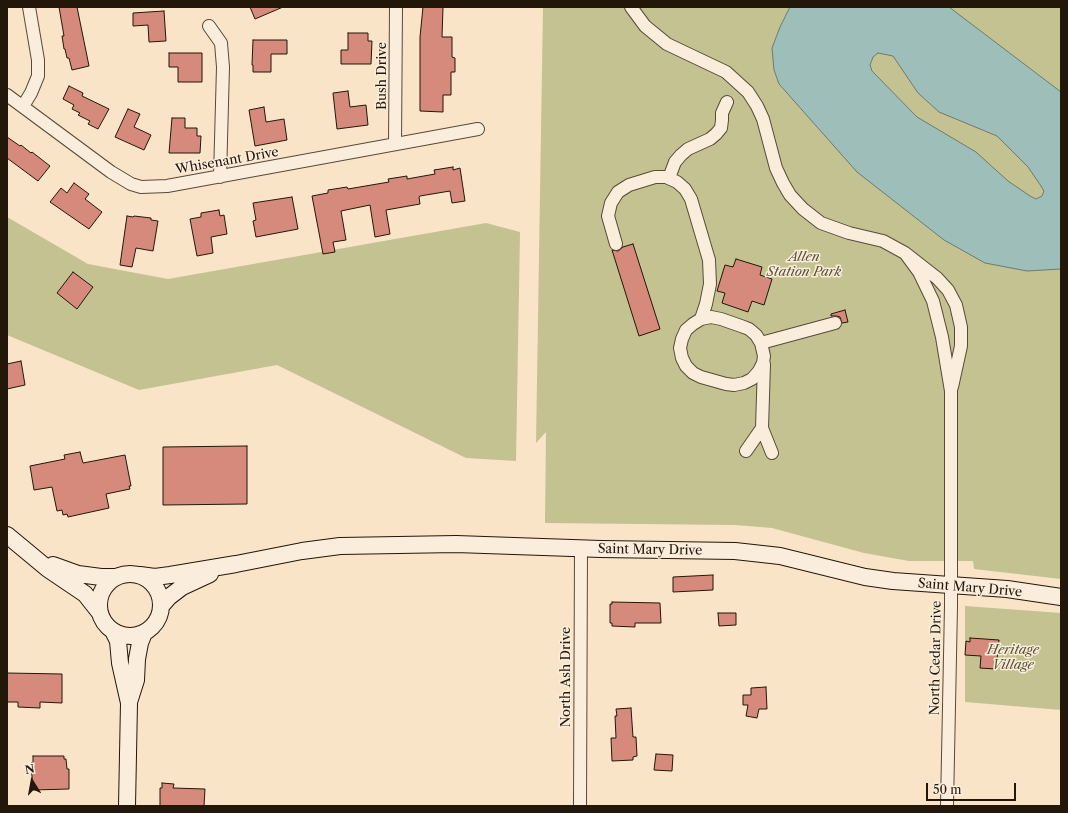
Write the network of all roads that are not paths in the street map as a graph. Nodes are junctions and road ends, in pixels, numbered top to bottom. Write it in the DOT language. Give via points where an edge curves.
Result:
graph roads {
  1 [pos="29,7"];
  2 [pos="396,7"];
  3 [pos="631,7"];
  4 [pos="209,26"];
  5 [pos="7,95"];
  6 [pos="727,102"];
  7 [pos="23,106"];
  8 [pos="478,129"];
  9 [pos="395,144"];
  10 [pos="220,177"];
  11 [pos="669,178"];
  12 [pos="616,244"];
  13 [pos="905,253"];
  14 [pos="701,319"];
  15 [pos="835,323"];
  16 [pos="761,343"];
  17 [pos="764,356"];
  18 [pos="951,391"];
  19 [pos="762,428"];
  20 [pos="746,451"];
  21 [pos="772,453"];
  22 [pos="7,535"];
  23 [pos="581,549"];
  24 [pos="34,558"];
  25 [pos="236,564"];
  26 [pos="140,575"];
  27 [pos="117,577"];
  28 [pos="951,586"];
  29 [pos="1061,597"];
  30 [pos="162,605"];
  31 [pos="100,613"];
  32 [pos="113,631"];
  33 [pos="144,633"];
  34 [pos="128,703"];
  35 [pos="127,806"];
  36 [pos="580,806"];
  37 [pos="947,806"];
  1 -- 7 [label="street" via="38,60 38,76"];
  2 -- 9 [label="street, Bush Drive"];
  3 -- 13 [label="street, North Cedar Drive" via="645,26 667,44 726,72 748,92 763,118 776,168 783,183 803,209 821,223 884,241"];
  4 -- 10 [label="street" via="221,44 223,67"];
  5 -- 7 [label="street, Whisenant Drive"];
  6 -- 11 [label="street" via="716,134 681,155 675,162"];
  7 -- 10 [label="street, Whisenant Drive" via="131,184 141,187 167,186"];
  8 -- 9 [label="street, Whisenant Drive"];
  9 -- 10 [label="street, Whisenant Drive"];
  11 -- 12 [label="street" via="655,177 629,184 618,192 611,203 608,216"];
  11 -- 14 [label="street" via="686,189 709,260 710,284"];
  13 -- 18 [label="street, North Cedar Drive" via="927,288 934,306"];
  13 -- 18 [label="street, North Cedar Drive" via="937,278 948,290 956,305 961,327 961,346"];
  14 -- 16 [label="street" via="711,317 741,326 753,332"];
  14 -- 17 [label="street" via="686,330 681,344 682,358 693,373 719,383 744,383 759,371"];
  15 -- 16 [label="street"];
  16 -- 17 [label="street"];
  17 -- 19 [label="street"];
  18 -- 28 [label="street, North Cedar Drive"];
  19 -- 20 [label="street"];
  19 -- 21 [label="street"];
  22 -- 24 [label="street"];
  23 -- 25 [label="street, Saint Mary Drive" via="456,544 340,546"];
  23 -- 28 [label="street, Saint Mary Drive" via="735,551 780,556 893,582"];
  23 -- 36 [label="street, North Ash Drive"];
  24 -- 27 [label="street" via="78,574"];
  24 -- 31 [label="street" via="85,594"];
  25 -- 26 [label="street, Saint Mary Drive" via="155,577"];
  25 -- 30 [label="street, Saint Mary Drive" via="182,587"];
  26 -- 27 [label="street"];
  26 -- 30 [label="street" via="156,586"];
  27 -- 31 [label="street" via="110,581 100,596"];
  28 -- 29 [label="street, Saint Mary Drive" via="1007,589"];
  28 -- 37 [label="street, North Cedar Drive"];
  30 -- 33 [label="street" via="157,622"];
  31 -- 32 [label="street"];
  32 -- 33 [label="street" via="128,636"];
  32 -- 34 [label="street" via="118,641"];
  33 -- 34 [label="street" via="137,659 136,680"];
  34 -- 35 [label="street"];
}
